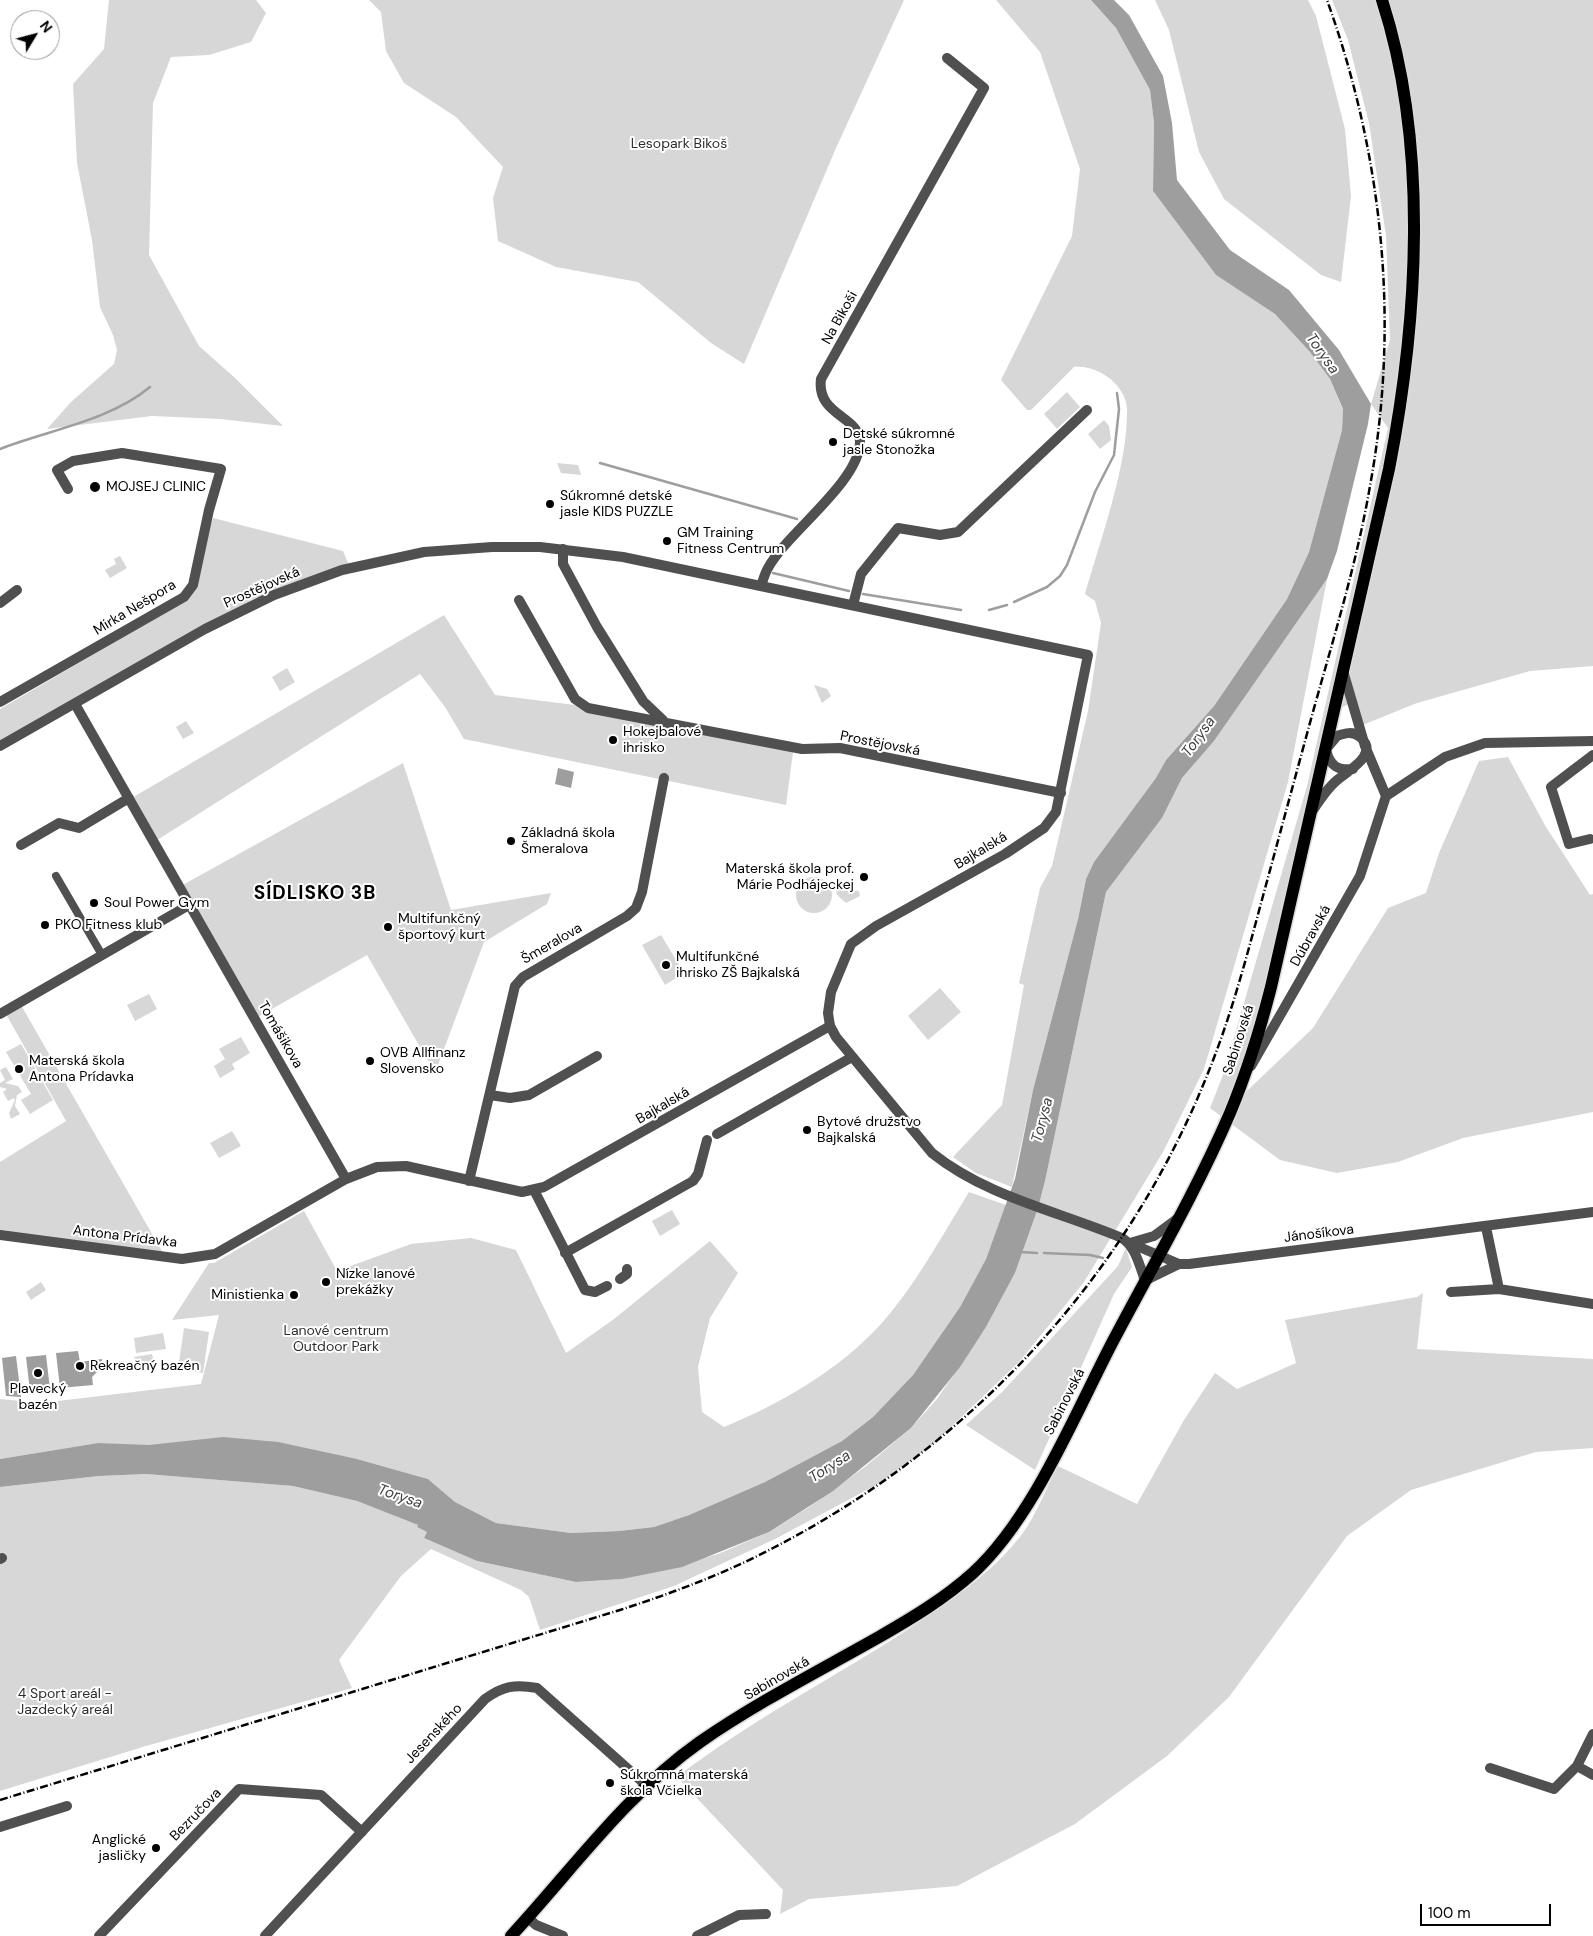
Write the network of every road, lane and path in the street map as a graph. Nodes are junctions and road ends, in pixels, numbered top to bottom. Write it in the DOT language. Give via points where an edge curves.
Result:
graph roads {
  1 [pos="1382,0"];
  2 [pos="947,58"];
  3 [pos="1087,410"];
  4 [pos="68,489"];
  5 [pos="563,549"];
  6 [pos="761,586"];
  7 [pos="17,590"];
  8 [pos="519,600"];
  9 [pos="0,603"];
  10 [pos="853,605"];
  11 [pos="1088,655"];
  12 [pos="1343,671"];
  13 [pos="0,702"];
  14 [pos="642,702"];
  15 [pos="75,704"];
  16 [pos="631,715"];
  17 [pos="663,721"];
  18 [pos="1593,741"];
  19 [pos="0,746"];
  20 [pos="1365,746"];
  21 [pos="1326,749"];
  22 [pos="1593,755"];
  23 [pos="1355,768"];
  24 [pos="1374,769"];
  25 [pos="664,778"];
  26 [pos="1061,794"];
  27 [pos="1386,796"];
  28 [pos="129,798"];
  29 [pos="1311,813"];
  30 [pos="1590,839"];
  31 [pos="21,845"];
  32 [pos="56,876"];
  33 [pos="189,905"];
  34 [pos="102,955"];
  35 [pos="0,1014"];
  36 [pos="830,1026"];
  37 [pos="598,1056"];
  38 [pos="852,1057"];
  39 [pos="1242,1081"];
  40 [pos="490,1095"];
  41 [pos="717,1134"];
  42 [pos="707,1140"];
  43 [pos="346,1179"];
  44 [pos="469,1181"];
  45 [pos="534,1190"];
  46 [pos="1593,1212"];
  47 [pos="1177,1218"];
  48 [pos="1486,1227"];
  49 [pos="0,1235"];
  50 [pos="1130,1243"];
  51 [pos="565,1253"];
  52 [pos="1158,1254"];
  53 [pos="1179,1264"];
  54 [pos="627,1269"];
  55 [pos="620,1279"];
  56 [pos="1145,1280"];
  57 [pos="607,1286"];
  58 [pos="1499,1289"];
  59 [pos="1451,1292"];
  60 [pos="1593,1304"];
  61 [pos="1593,1734"];
  62 [pos="1577,1766"];
  63 [pos="1490,1768"];
  64 [pos="1593,1775"];
  65 [pos="646,1785"];
  66 [pos="67,1806"];
  67 [pos="0,1827"];
  68 [pos="362,1832"];
  69 [pos="766,1914"];
  70 [pos="528,1918"];
  71 [pos="99,1936"];
  72 [pos="265,1936"];
  73 [pos="511,1936"];
  74 [pos="563,1936"];
  75 [pos="697,1936"];
  1 -- 12 [label="main road, Sabinovská" via="1397,49 1411,150 1411,292 1396,434"];
  2 -- 6 [label="street, Na Bikoši" via="984,88 821,379 819,392 825,403 858,435 857,454 822,506 768,568"];
  3 -- 10 [label="street" via="958,532 940,536 898,528 861,574"];
  4 -- 13 [label="street, Mirka Nešpora" via="57,470 73,461 122,452 221,469 193,586 184,597"];
  5 -- 6 [label="street, Prostějovská" via="623,557"];
  5 -- 14 [label="street" via="563,564"];
  5 -- 15 [label="street, Prostějovská" via="509,546 424,552 342,570 274,595 205,629"];
  6 -- 10 [label="street, Prostějovská"];
  7 -- 9 [label="street"];
  8 -- 16 [label="street, Prostějovská" via="575,699 588,708"];
  10 -- 11 [label="street, Prostějovská"];
  11 -- 26 [label="street, Bajkalská"];
  12 -- 20 [label="street"];
  12 -- 21 [label="main road, Sabinovská"];
  14 -- 16 [label="street"];
  14 -- 17 [label="street"];
  15 -- 19 [label="street, Prostějovská"];
  15 -- 28 [label="street, Tomášikova"];
  16 -- 17 [label="street, Prostějovská"];
  17 -- 26 [label="street, Prostějovská" via="802,749 840,748"];
  18 -- 27 [label="street" via="1485,743 1445,757"];
  20 -- 21 [label="street" via="1360,738 1345,733 1337,736"];
  20 -- 23 [label="street" via="1365,754"];
  20 -- 24 [label="street"];
  21 -- 23 [label="street" via="1331,764 1345,770"];
  21 -- 29 [label="main road, Sabinovská"];
  22 -- 30 [label="street" via="1551,787 1569,844"];
  23 -- 24 [label="street" via="1364,764"];
  23 -- 29 [label="street" via="1336,781"];
  24 -- 27 [label="street"];
  25 -- 40 [label="street, Šmeralova" via="636,908 523,977 515,986"];
  26 -- 36 [label="street, Bajkalská" via="1056,812 1044,828 876,926 851,944 832,992 828,1013"];
  27 -- 39 [label="street, Dúbravská" via="1360,876"];
  28 -- 31 [label="street" via="79,828 59,823"];
  28 -- 33 [label="street, Tomášikova"];
  29 -- 39 [label="main road, Sabinovská" via="1269,994"];
  32 -- 34 [label="street"];
  33 -- 34 [label="street"];
  33 -- 43 [label="street, Tomášikova"];
  34 -- 35 [label="street"];
  36 -- 38 [label="street"];
  36 -- 45 [label="street, Bajkalská" via="557,1182"];
  37 -- 40 [label="street" via="529,1095 510,1098"];
  38 -- 41 [label="street"];
  38 -- 50 [label="street" via="932,1153 969,1179"];
  39 -- 47 [label="main road, Sabinovská" via="1218,1139"];
  40 -- 44 [label="street, Šmeralova"];
  42 -- 51 [label="street" via="693,1181"];
  43 -- 44 [label="street, Bajkalská" via="377,1167 406,1166"];
  43 -- 49 [label="street, Antona Prídavka" via="215,1254 182,1259"];
  44 -- 45 [label="street, Bajkalská" via="522,1192"];
  45 -- 51 [label="street"];
  46 -- 48 [label="street, Jánošíkova"];
  47 -- 50 [label="street" via="1154,1236"];
  47 -- 52 [label="main road, Sabinovská"];
  48 -- 53 [label="street, Jánošíkova"];
  48 -- 58 [label="street"];
  50 -- 52 [label="street"];
  50 -- 56 [label="street"];
  51 -- 57 [label="street" via="585,1290 595,1292"];
  52 -- 53 [label="street"];
  52 -- 56 [label="main road, Sabinovská"];
  53 -- 56 [label="street"];
  54 -- 55 [label="street" via="627,1274"];
  56 -- 65 [label="main road, Sabinovská" via="1036,1489 985,1562 932,1605 716,1731"];
  58 -- 59 [label="street"];
  58 -- 60 [label="street"];
  61 -- 62 [label="street"];
  62 -- 63 [label="street" via="1554,1789"];
  62 -- 64 [label="street"];
  65 -- 68 [label="street, Jesenského" via="537,1688 517,1684 501,1688 485,1699"];
  65 -- 70 [label="main road, Sabinovská"];
  66 -- 67 [label="street"];
  68 -- 71 [label="street, Bezručova" via="321,1795 239,1789"];
  68 -- 72 [label="street, Jesenského"];
  69 -- 75 [label="street" via="739,1915"];
  70 -- 73 [label="main road, Sabinovská"];
  70 -- 74 [label="street" via="536,1925"];
}
